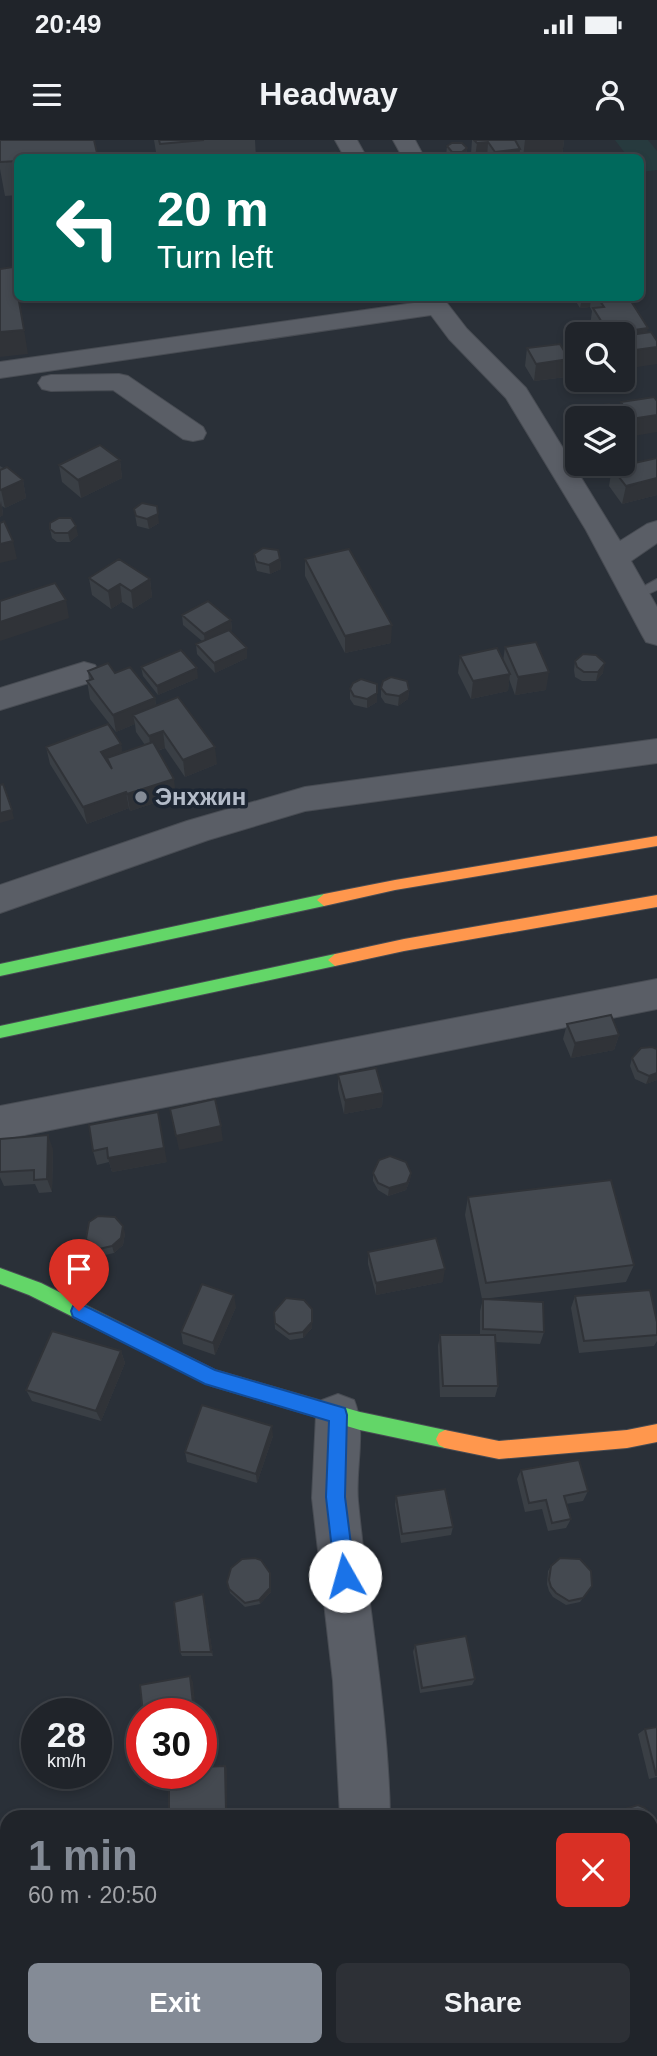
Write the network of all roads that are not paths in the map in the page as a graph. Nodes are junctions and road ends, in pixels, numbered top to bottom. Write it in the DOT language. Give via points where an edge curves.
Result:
graph roads {
  1 [pos="434,302"];
  2 [pos="0,370"];
  3 [pos="0,388"];
  4 [pos="193,433"];
  5 [pos="657,530"];
  6 [pos="615,558"];
  7 [pos="646,590"];
  8 [pos="657,635"];
  9 [pos="84,673"];
  10 [pos="0,699"];
  11 [pos="657,751"];
  12 [pos="657,841"];
  13 [pos="0,899"];
  14 [pos="657,901"];
  15 [pos="0,971"];
  16 [pos="657,994"];
  17 [pos="0,1032"];
  18 [pos="0,1123"];
  19 [pos="0,1276"];
  20 [pos="338,1415"];
  21 [pos="657,1433"];
  22 [pos="365,1810"];
  1 -- 2 [label="street"];
  1 -- 6 [label="street" via="458,334 517,394"];
  3 -- 4 [label="street" via="119,382"];
  5 -- 6 [label="street"];
  6 -- 7 [label="street"];
  7 -- 8 [label="street"];
  9 -- 10 [label="street"];
  11 -- 13 [label="street" via="306,799 198,830"];
  12 -- 15 [label="main road" via="395,885"];
  14 -- 17 [label="main road" via="404,945"];
  16 -- 18 [label="street"];
  19 -- 20 [label="main road" via="212,1378"];
  20 -- 21 [label="main road" via="499,1450"];
  20 -- 22 [label="street" via="335,1497 357,1681"];
}
